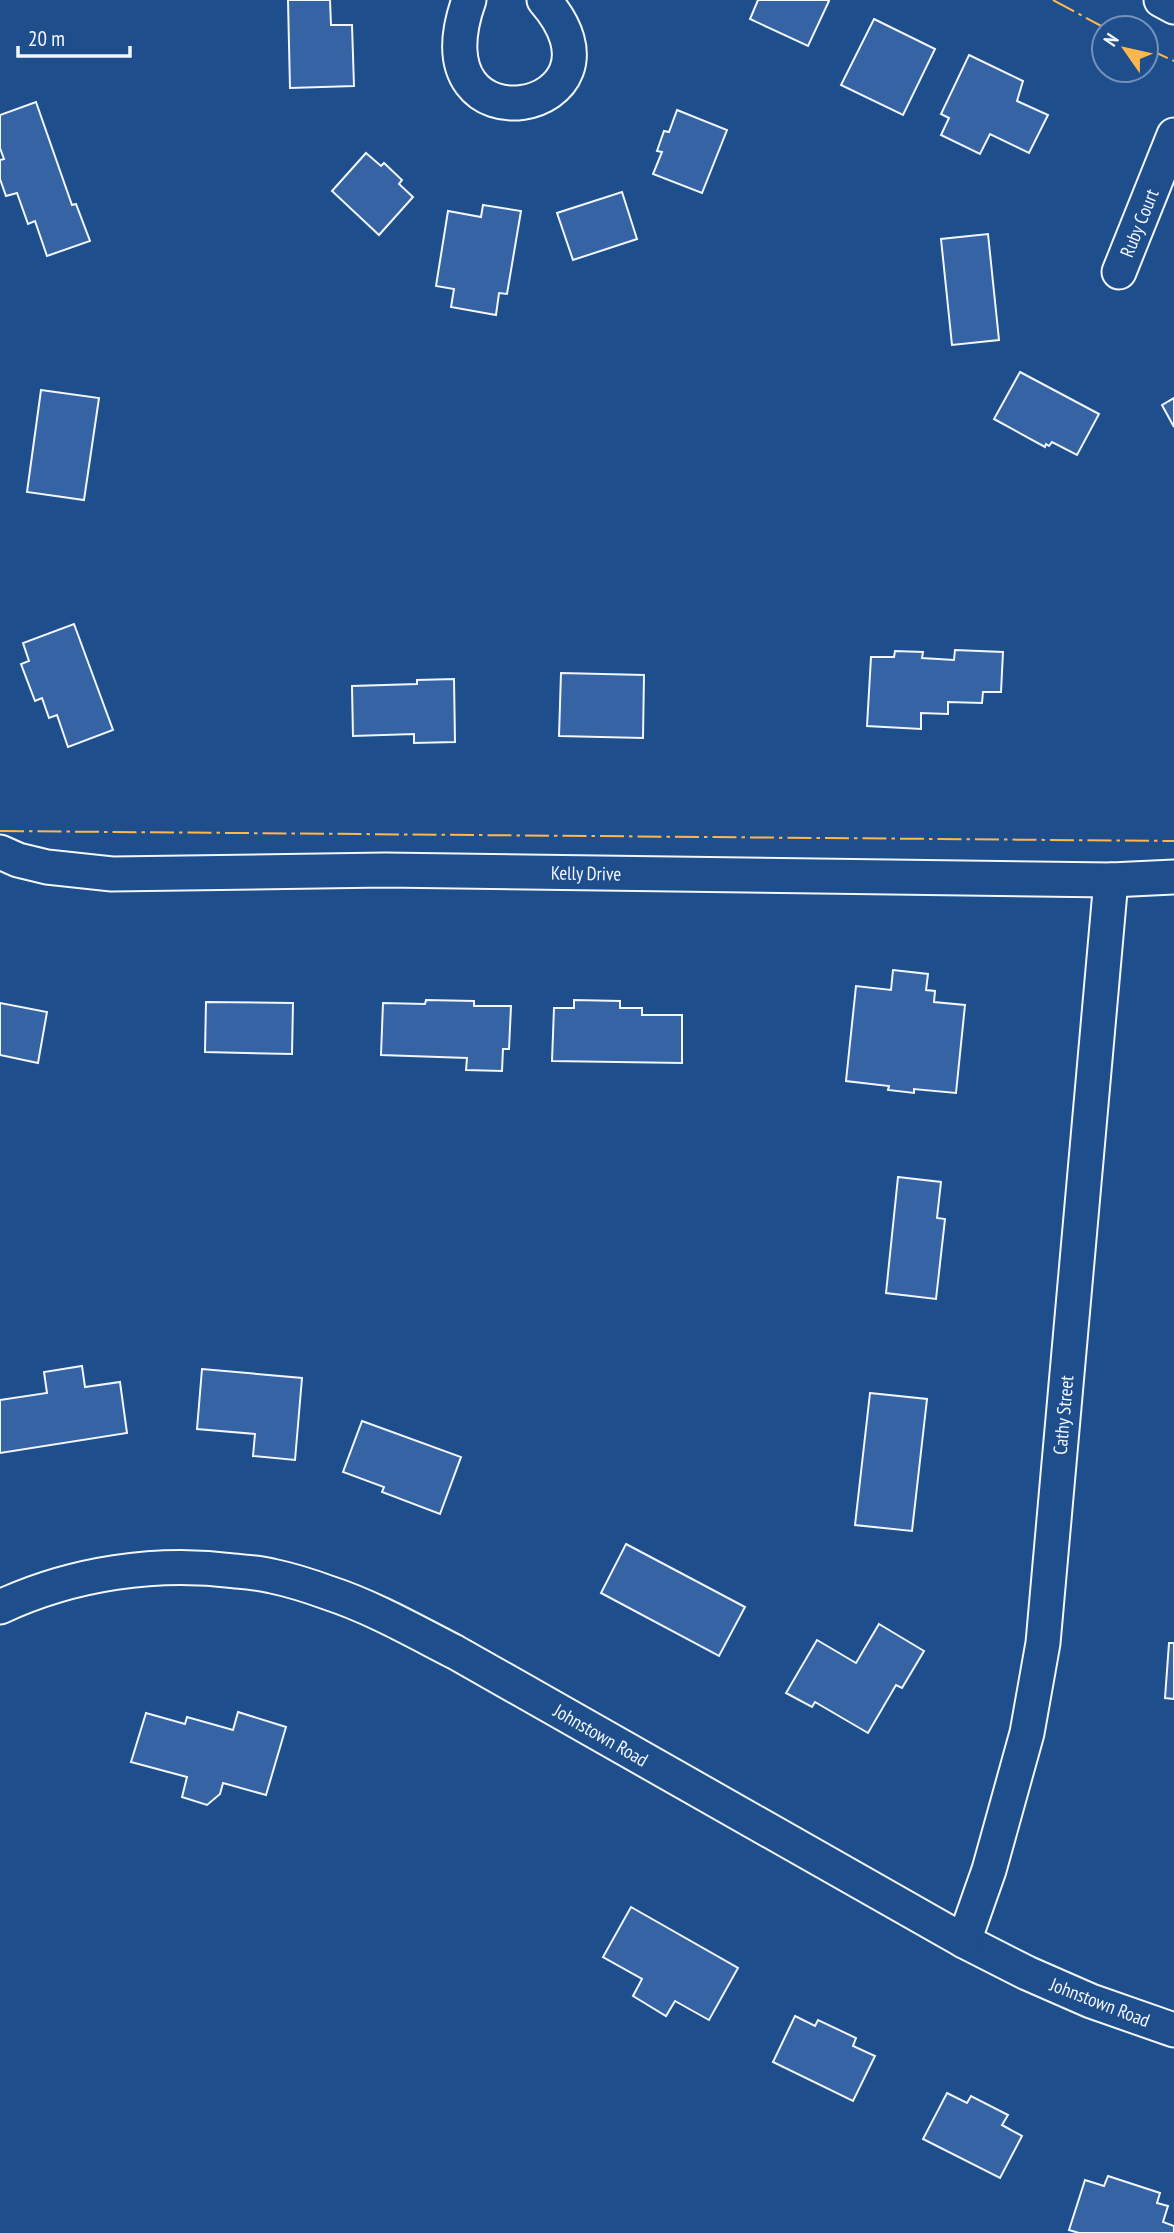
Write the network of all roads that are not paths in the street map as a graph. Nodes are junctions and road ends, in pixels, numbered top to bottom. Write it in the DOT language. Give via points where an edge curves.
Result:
graph roads {
  1 [pos="470,0"];
  2 [pos="544,0"];
  3 [pos="1161,0"];
  4 [pos="1174,6"];
  5 [pos="1174,135"];
  6 [pos="1119,272"];
  7 [pos="0,852"];
  8 [pos="1174,877"];
  9 [pos="1111,880"];
  10 [pos="0,1607"];
  11 [pos="964,1941"];
  12 [pos="1174,2030"];
  1 -- 2 [label="street" via="459,47 465,73 480,93 502,103 526,104 547,94 564,77 569,55 566,32"];
  3 -- 4 [label="street"];
  5 -- 6 [label="street, Ruby Court"];
  7 -- 9 [label="street, Kelly Drive" via="47,867 112,874 385,870"];
  8 -- 9 [label="street, Kelly Drive"];
  9 -- 11 [label="street, Cathy Street" via="1043,1643 1027,1733"];
  10 -- 11 [label="street, Johnstown Road" via="83,1578 145,1568 208,1567 270,1575 331,1593 454,1652"];
  11 -- 12 [label="street, Johnstown Road" via="1091,2001"];
}
